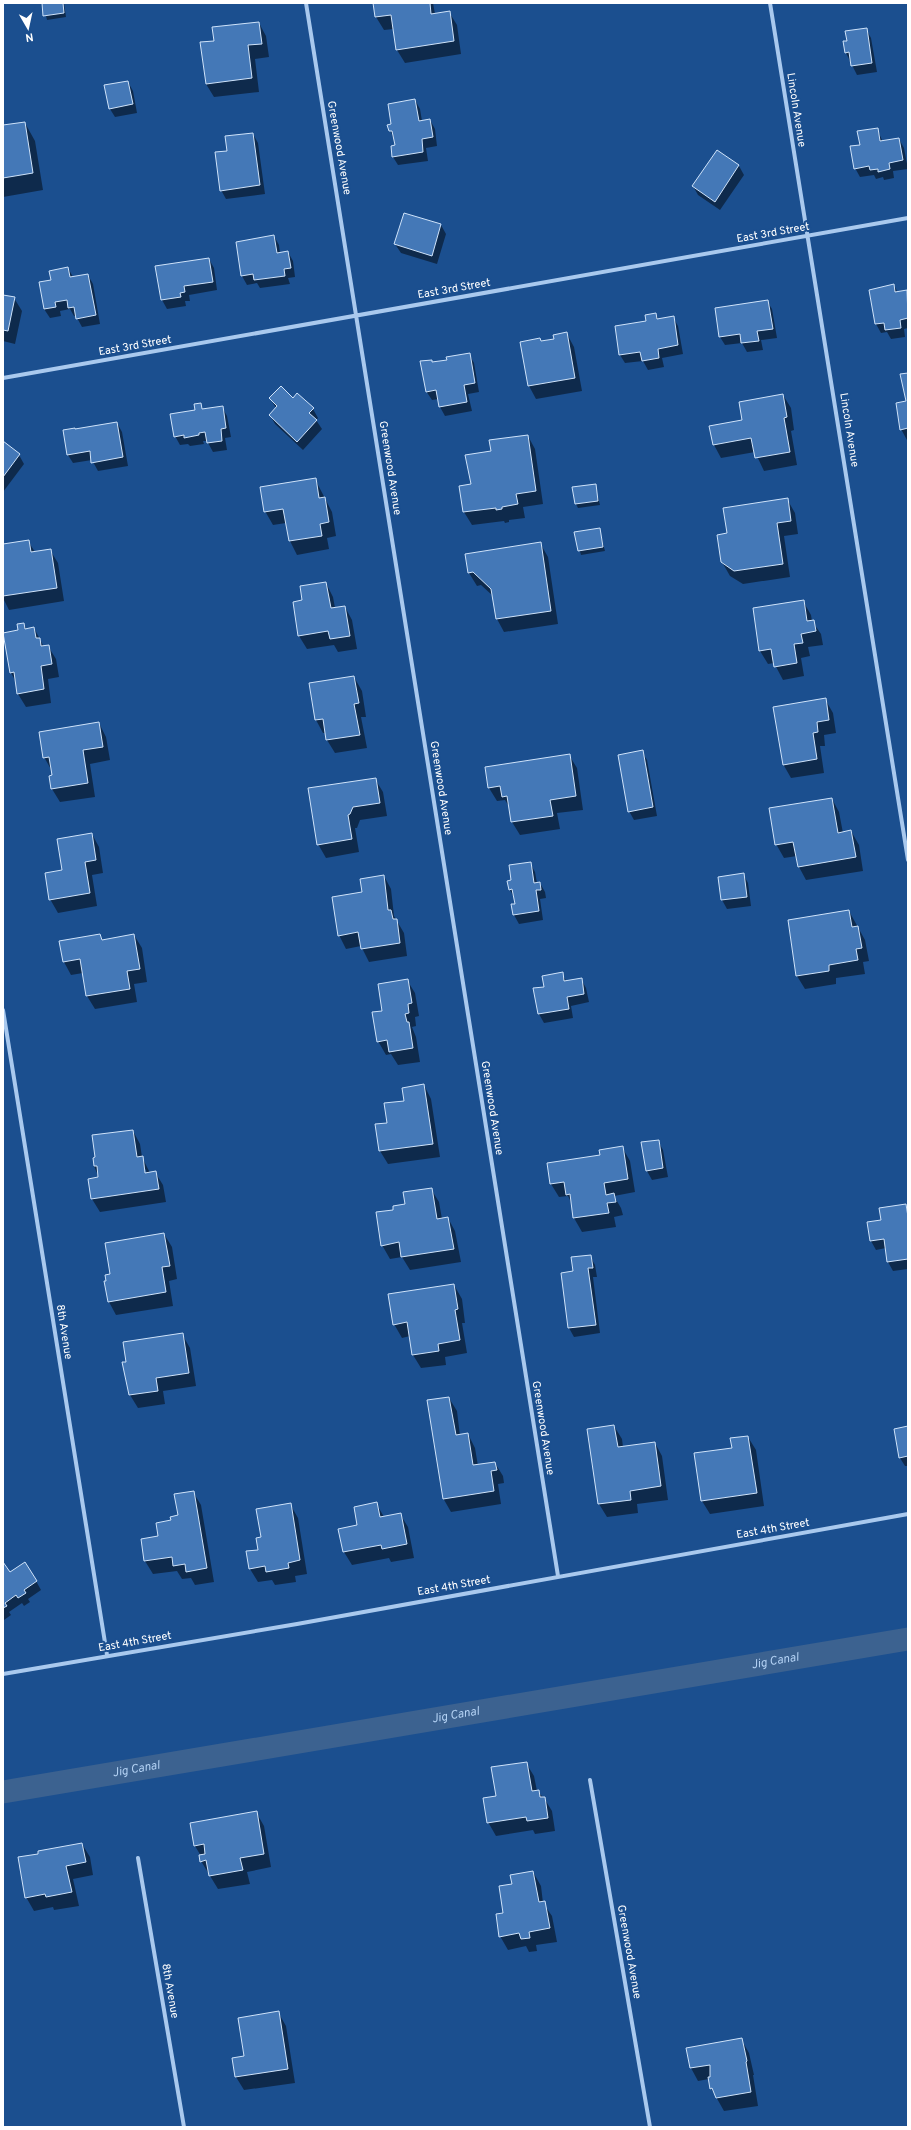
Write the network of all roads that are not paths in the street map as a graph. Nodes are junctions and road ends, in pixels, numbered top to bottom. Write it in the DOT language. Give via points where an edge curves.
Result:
graph roads {
  1 [pos="306,3"];
  2 [pos="770,3"];
  3 [pos="908,218"];
  4 [pos="809,236"];
  5 [pos="356,316"];
  6 [pos="3,378"];
  7 [pos="908,860"];
  8 [pos="3,1010"];
  9 [pos="908,1514"];
  10 [pos="558,1576"];
  11 [pos="107,1656"];
  12 [pos="3,1674"];
  13 [pos="590,1780"];
  14 [pos="138,1858"];
  15 [pos="184,2127"];
  16 [pos="650,2127"];
  1 -- 5 [label="street, Greenwood Avenue"];
  2 -- 4 [label="street, Lincoln Avenue"];
  3 -- 4 [label="street, East 3rd Street"];
  4 -- 5 [label="street, East 3rd Street"];
  4 -- 7 [label="street, Lincoln Avenue"];
  5 -- 6 [label="street, East 3rd Street"];
  5 -- 10 [label="street, Greenwood Avenue"];
  8 -- 11 [label="street, 8th Avenue"];
  9 -- 10 [label="street, East 4th Street"];
  10 -- 11 [label="street, East 4th Street"];
  11 -- 12 [label="street, East 4th Street"];
  13 -- 16 [label="street, Greenwood Avenue"];
  14 -- 15 [label="street, 8th Avenue"];
}
